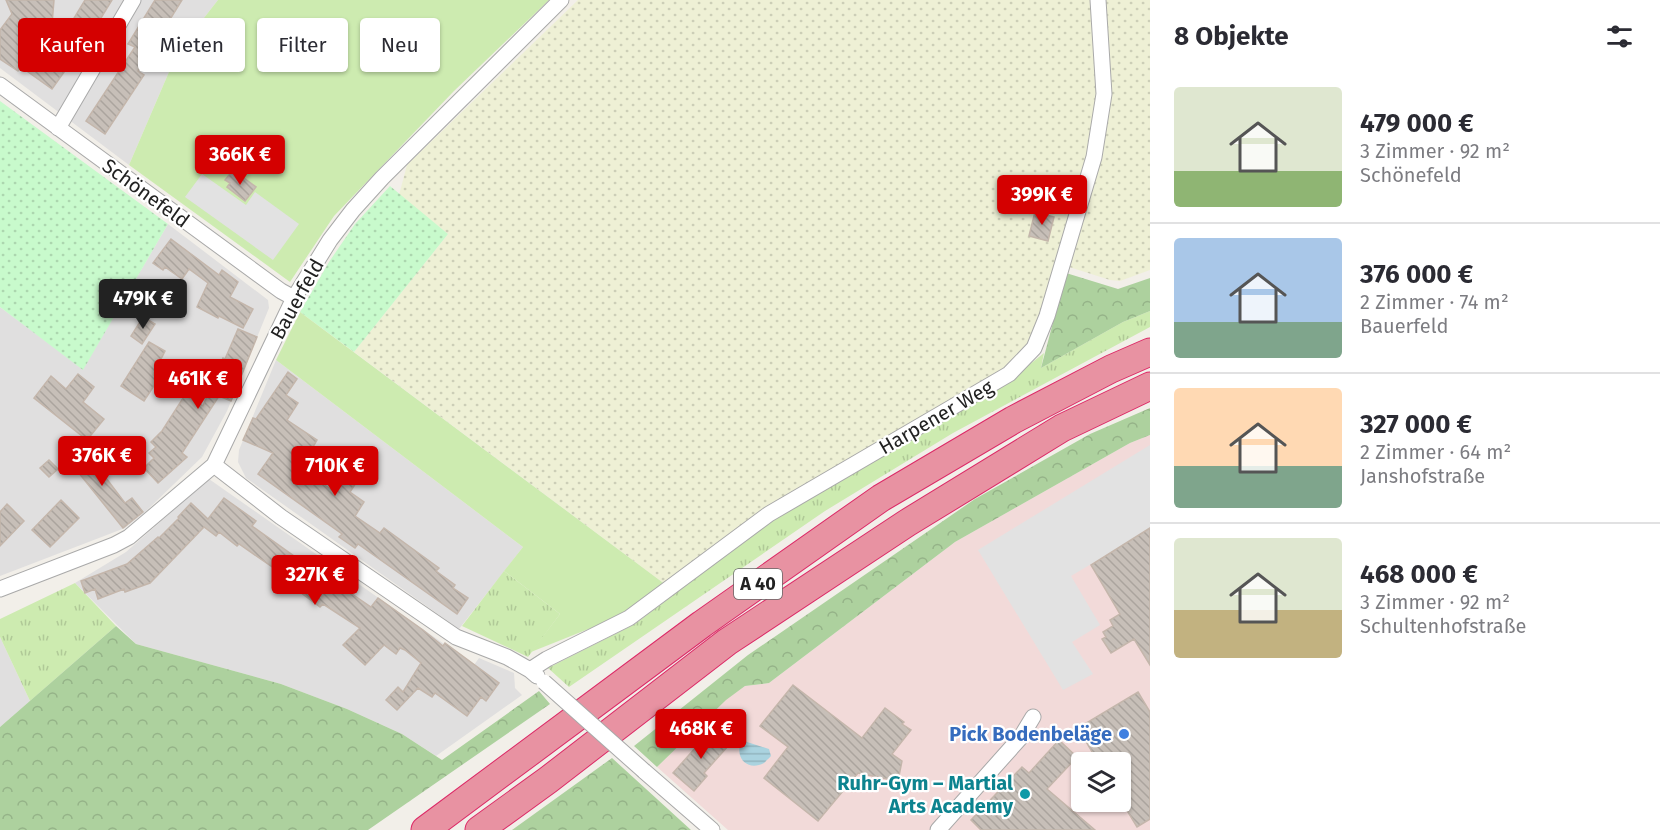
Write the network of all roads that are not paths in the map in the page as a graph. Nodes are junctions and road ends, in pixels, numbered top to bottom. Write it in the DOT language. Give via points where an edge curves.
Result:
graph roads {
  1 [pos="133,0"];
  2 [pos="561,0"];
  3 [pos="1098,0"];
  4 [pos="0,85"];
  5 [pos="58,128"];
  6 [pos="294,298"];
  7 [pos="1150,352"];
  8 [pos="1150,386"];
  9 [pos="214,465"];
  10 [pos="0,589"];
  11 [pos="530,670"];
  12 [pos="1033,717"];
  13 [pos="425,830"];
  14 [pos="479,830"];
  15 [pos="712,830"];
  16 [pos="938,830"];
  1 -- 5 [label="street"];
  2 -- 6 [label="street, Bauerfeld" via="353,210"];
  3 -- 11 [label="street, Harpener Weg" via="1104,94 1094,157 1034,348 1009,374 769,514 629,618"];
  4 -- 5 [label="street, Schönefeld"];
  5 -- 6 [label="street, Schönefeld"];
  6 -- 9 [label="street, Bauerfeld"];
  7 -- 13 [label="highway, A 40" via="1013,420 881,498 702,624"];
  8 -- 14 [label="highway, A 40" via="1062,428 907,523 727,642"];
  9 -- 10 [label="street, Bauerfeld" via="129,537"];
  9 -- 11 [label="street" via="259,502 456,637"];
  11 -- 15 [label="street, bridge"];
  12 -- 16 [label="street" via="1021,737"];
}
